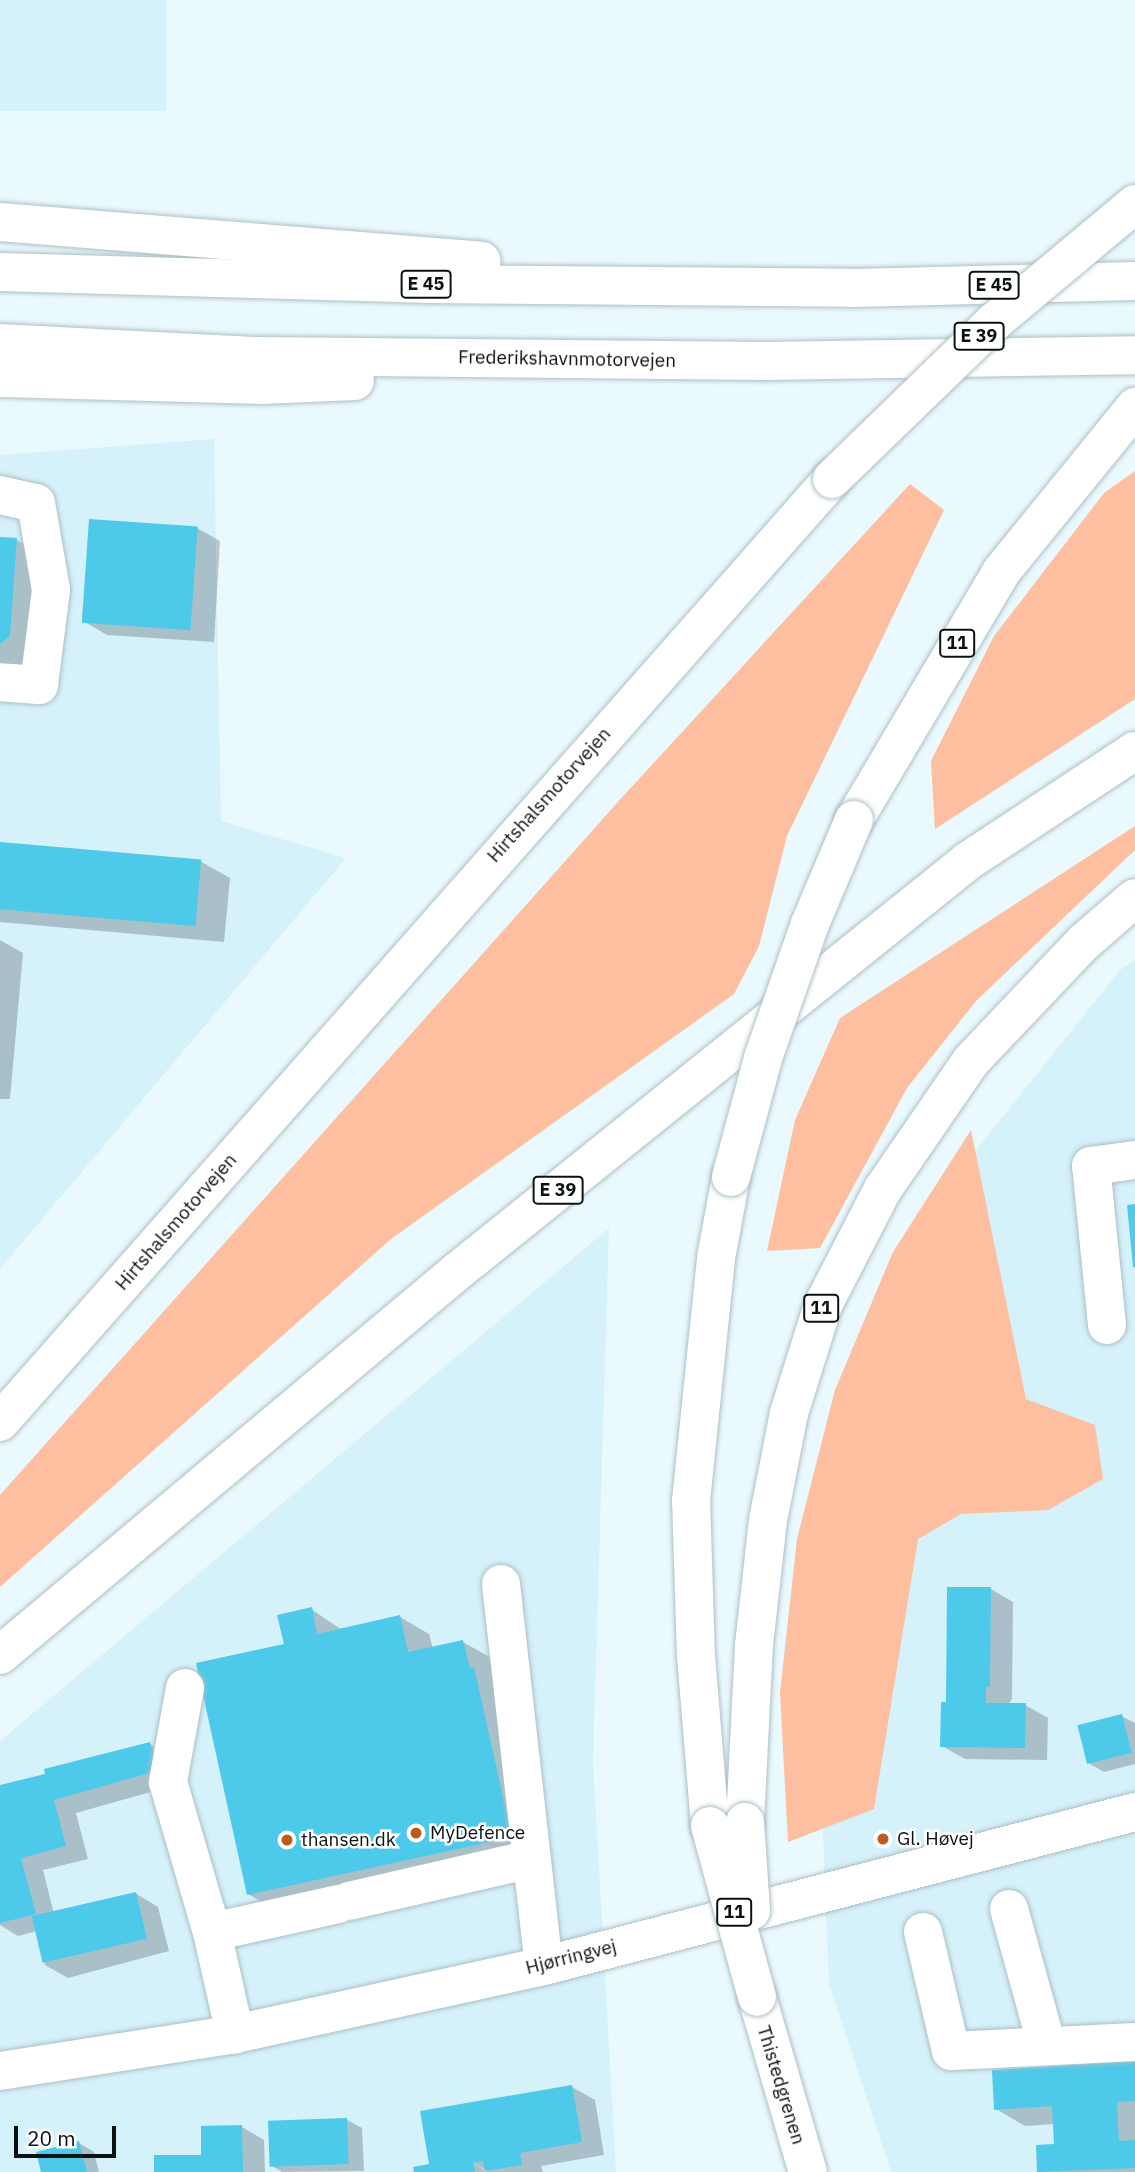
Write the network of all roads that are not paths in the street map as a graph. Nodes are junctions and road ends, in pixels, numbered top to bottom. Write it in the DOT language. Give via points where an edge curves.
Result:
graph roads {
  1 [pos="1135,204"];
  2 [pos="0,222"];
  3 [pos="0,272"];
  4 [pos="1135,281"];
  5 [pos="853,288"];
  6 [pos="0,344"];
  7 [pos="1135,355"];
  8 [pos="765,361"];
  9 [pos="0,378"];
  10 [pos="1135,407"];
  11 [pos="0,495"];
  12 [pos="0,682"];
  13 [pos="1135,751"];
  14 [pos="1135,898"];
  15 [pos="1135,1160"];
  16 [pos="1107,1325"];
  17 [pos="0,1422"];
  18 [pos="500,1584"];
  19 [pos="0,1654"];
  20 [pos="186,1688"];
  21 [pos="1135,1812"];
  22 [pos="728,1824"];
  23 [pos="531,1860"];
  24 [pos="1009,1909"];
  25 [pos="212,1932"];
  26 [pos="923,1932"];
  27 [pos="544,1966"];
  28 [pos="234,2034"];
  29 [pos="1135,2042"];
  30 [pos="1047,2046"];
  31 [pos="0,2071"];
  32 [pos="808,2172"];
  1 -- 17 [label="main road, Hirtshalsmotorvejen / E 39, bridge" via="994,322 832,478"];
  2 -- 5 [label="main road"];
  3 -- 5 [label="main road, E 45" via="425,285"];
  4 -- 5 [label="main road, E 45"];
  6 -- 8 [label="main road, Frederikshavnmotorvejen" via="259,356"];
  7 -- 8 [label="main road, Frederikshavnmotorvejen"];
  8 -- 9 [label="main road" via="263,385"];
  10 -- 22 [label="main road, 11, bridge" via="1001,572 854,820 810,923 763,1058 716,1258 691,1501 696,1657"];
  11 -- 12 [label="main road" via="36,503 51,590 39,685"];
  13 -- 19 [label="main road, E 39" via="968,861 458,1270"];
  14 -- 22 [label="main road, 11" via="1084,942 971,1061 883,1189 823,1305 789,1413 768,1520"];
  15 -- 16 [label="main road" via="1091,1166"];
  18 -- 23 [label="main road"];
  20 -- 25 [label="main road" via="168,1782"];
  21 -- 27 [label="main road, Hjørringvej"];
  22 -- 32 [label="main road, Thistedgrenen / 11, bridge" via="760,2013"];
  23 -- 25 [label="main road"];
  23 -- 27 [label="main road"];
  24 -- 30 [label="main road"];
  25 -- 28 [label="main road"];
  26 -- 30 [label="main road" via="951,2051"];
  27 -- 28 [label="main road, Hjørringvej"];
  28 -- 31 [label="main road, Hjørringvej"];
  29 -- 30 [label="main road"];
}
